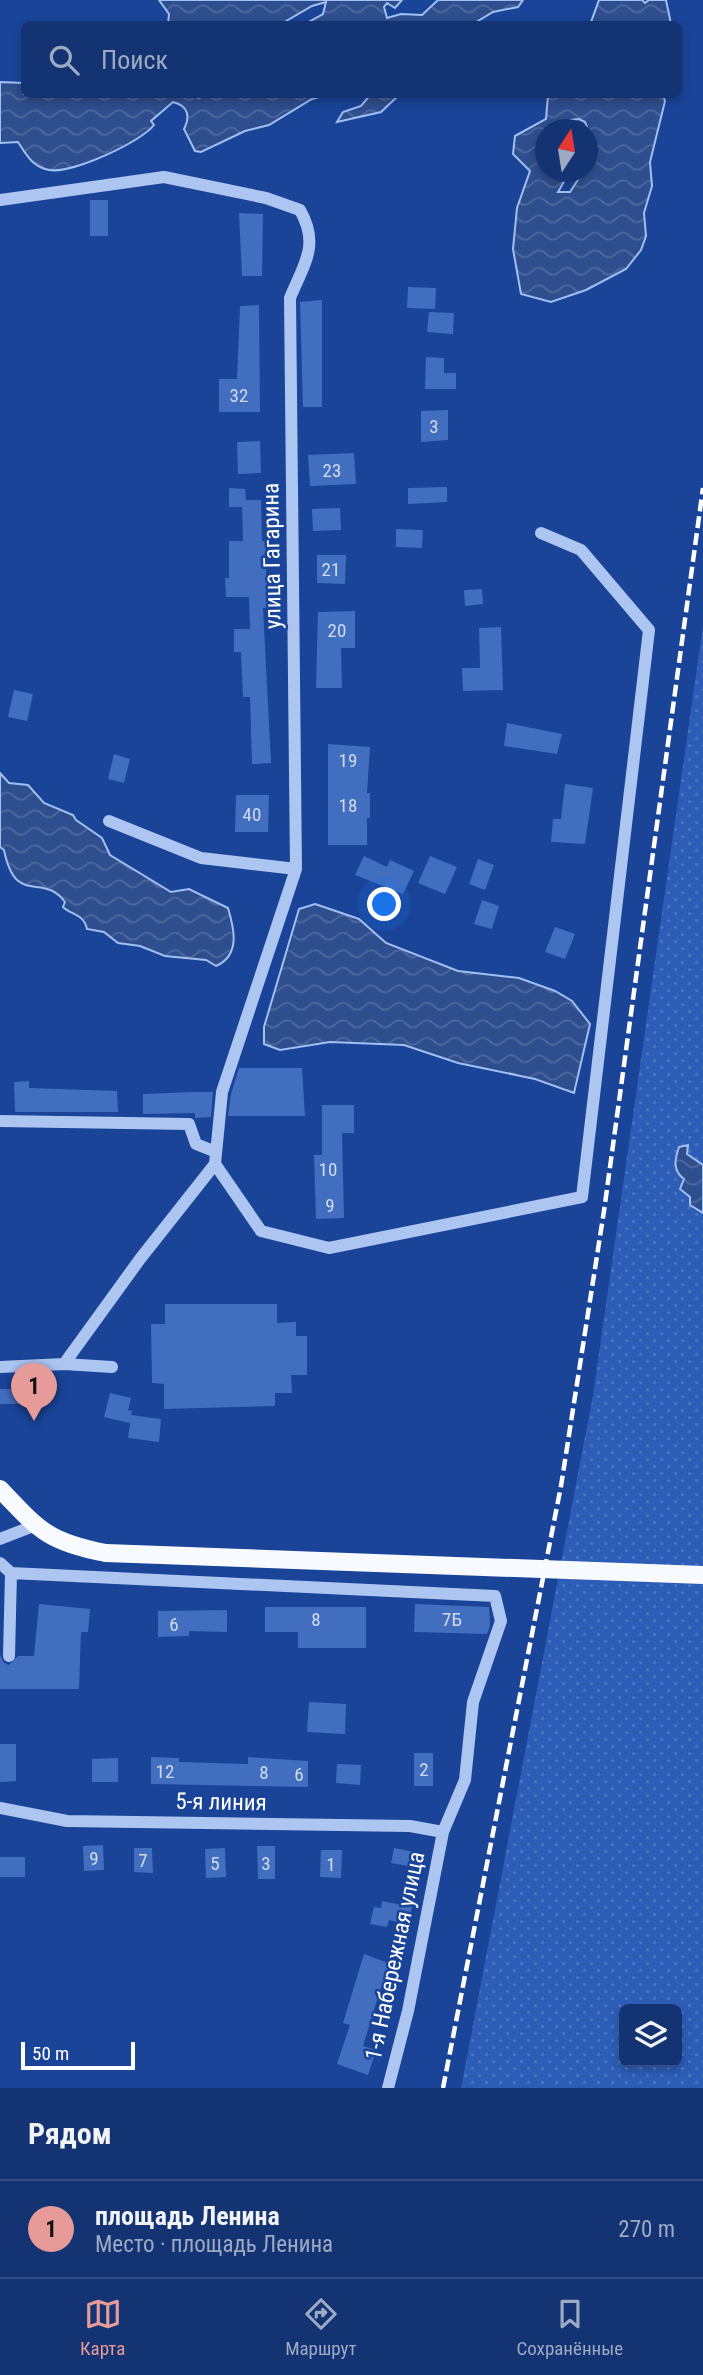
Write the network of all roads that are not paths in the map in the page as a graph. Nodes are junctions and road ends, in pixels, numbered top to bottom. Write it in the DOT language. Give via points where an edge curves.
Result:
graph roads {
  1 [pos="0,200"];
  2 [pos="541,533"];
  3 [pos="109,821"];
  4 [pos="296,869"];
  5 [pos="0,1121"];
  6 [pos="216,1158"];
  7 [pos="64,1364"];
  8 [pos="0,1367"];
  9 [pos="112,1367"];
  10 [pos="0,1489"];
  11 [pos="36,1525"];
  12 [pos="0,1539"];
  13 [pos="0,1563"];
  14 [pos="11,1573"];
  15 [pos="703,1575"];
  16 [pos="9,1656"];
  17 [pos="0,1808"];
  18 [pos="443,1832"];
  19 [pos="388,2088"];
  1 -- 4 [label="street, улица Гагарина" via="164,177 266,198 300,210 309,227 311,246 290,298"];
  2 -- 6 [label="street" via="581,550 649,630 582,1196 329,1248 261,1231"];
  3 -- 4 [label="street" via="201,858"];
  4 -- 6 [label="street, улица Гагарина" via="222,1092"];
  5 -- 6 [label="street" via="189,1124 196,1143"];
  6 -- 7 [label="street"];
  7 -- 8 [label="street"];
  7 -- 9 [label="street"];
  10 -- 11 [label="main road"];
  11 -- 12 [label="street"];
  11 -- 15 [label="main road, bridge" via="51,1538 106,1553"];
  13 -- 14 [label="street"];
  14 -- 16 [label="street"];
  14 -- 18 [label="street, 1-я Набережная улица" via="495,1596 502,1621 473,1702 465,1780"];
  17 -- 18 [label="street, 5-я линия" via="67,1821 410,1826"];
  18 -- 19 [label="street, 1-я Набережная улица"];
}
